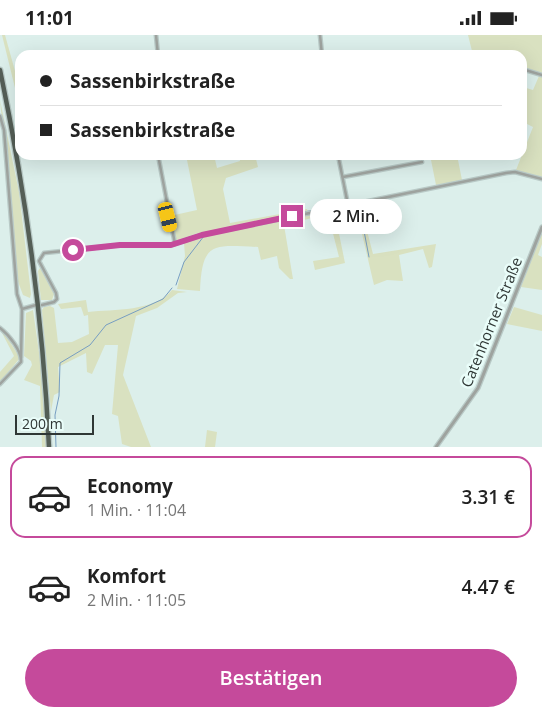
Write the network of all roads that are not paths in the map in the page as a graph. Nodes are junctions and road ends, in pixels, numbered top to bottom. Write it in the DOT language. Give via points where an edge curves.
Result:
graph roads {
  1 [pos="156,35"];
  2 [pos="320,35"];
  3 [pos="158,50"];
  4 [pos="322,50"];
  5 [pos="0,70"];
  6 [pos="527,70"];
  7 [pos="542,75"];
  8 [pos="0,116"];
  9 [pos="15,146"];
  10 [pos="18,160"];
  11 [pos="159,160"];
  12 [pos="339,160"];
  13 [pos="422,162"];
  14 [pos="343,177"];
  15 [pos="542,179"];
  16 [pos="348,205"];
  17 [pos="542,227"];
  18 [pos="175,244"];
  19 [pos="36,305"];
  20 [pos="42,305"];
  21 [pos="22,309"];
  22 [pos="0,329"];
  23 [pos="21,358"];
  24 [pos="0,385"];
  25 [pos="49,447"];
  26 [pos="436,447"];
  1 -- 3 [label="street"];
  2 -- 4 [label="street"];
  5 -- 9 [label="highway"];
  6 -- 7 [label="street"];
  8 -- 21 [label="street" via="4,131 17,294"];
  10 -- 25 [label="highway" via="39,314"];
  11 -- 18 [label="street"];
  12 -- 14 [label="street"];
  13 -- 14 [label="street"];
  14 -- 16 [label="street"];
  15 -- 16 [label="street" via="515,172"];
  16 -- 18 [label="street" via="202,235"];
  17 -- 26 [label="street, Catenhorner Straße" via="484,375 468,405"];
  18 -- 20 [label="street" via="120,245 44,253 39,261 57,299"];
  19 -- 21 [label="street"];
  21 -- 23 [label="street"];
  22 -- 23 [label="street" via="7,333"];
  23 -- 24 [label="street" via="21,363"];
}
